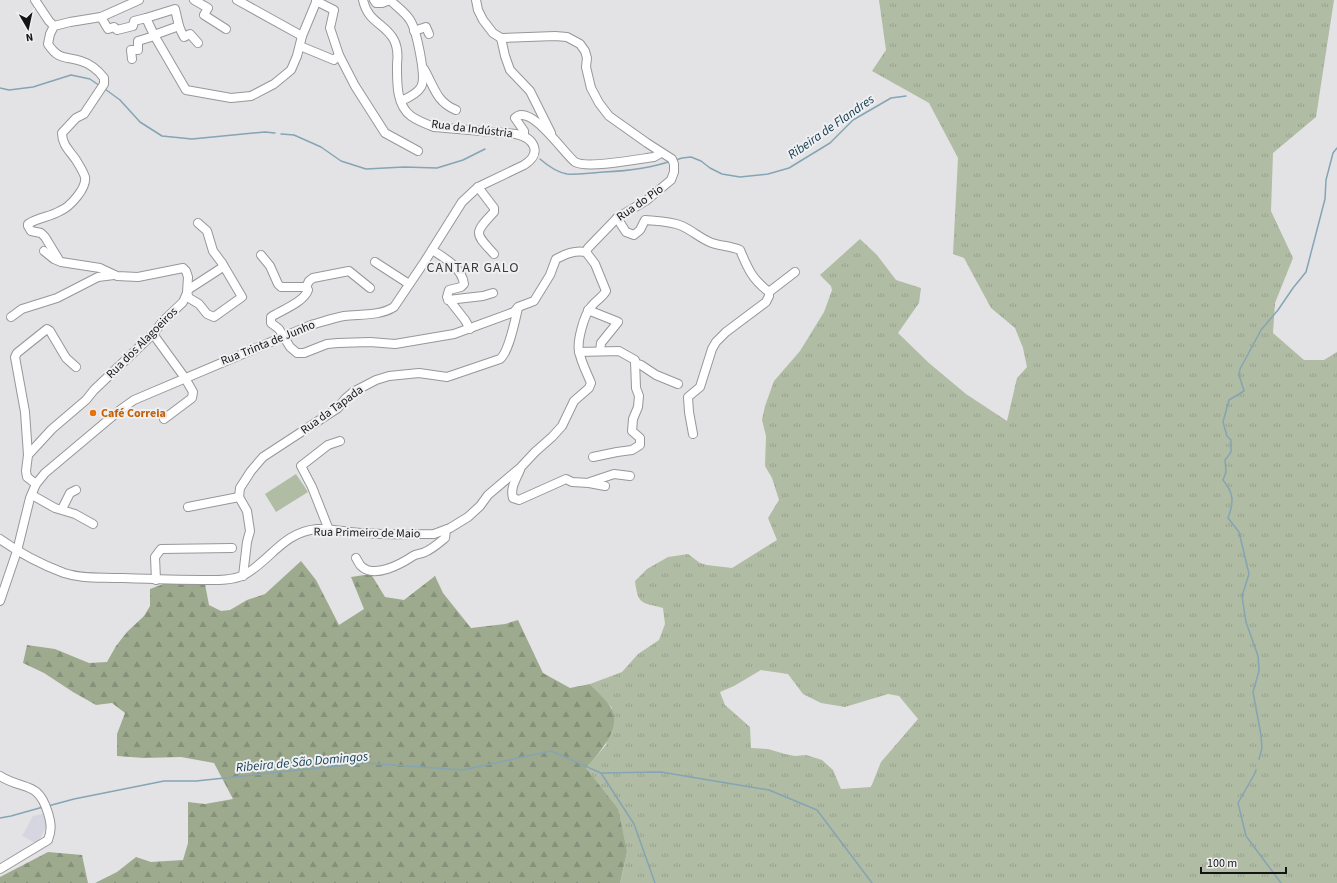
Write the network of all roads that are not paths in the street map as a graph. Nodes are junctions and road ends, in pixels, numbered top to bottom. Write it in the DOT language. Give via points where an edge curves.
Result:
graph roads {
  1 [pos="35,0"];
  2 [pos="139,0"];
  3 [pos="174,0"];
  4 [pos="194,0"];
  5 [pos="237,0"];
  6 [pos="316,0"];
  7 [pos="363,0"];
  8 [pos="374,0"];
  9 [pos="390,0"];
  10 [pos="476,0"];
  11 [pos="175,9"];
  12 [pos="101,17"];
  13 [pos="146,18"];
  14 [pos="54,26"];
  15 [pos="179,26"];
  16 [pos="226,28"];
  17 [pos="414,31"];
  18 [pos="430,34"];
  19 [pos="154,35"];
  20 [pos="302,36"];
  21 [pos="501,38"];
  22 [pos="198,43"];
  23 [pos="300,46"];
  24 [pos="339,55"];
  25 [pos="132,60"];
  26 [pos="423,69"];
  27 [pos="401,102"];
  28 [pos="456,110"];
  29 [pos="524,136"];
  30 [pos="554,138"];
  31 [pos="418,150"];
  32 [pos="661,153"];
  33 [pos="535,154"];
  34 [pos="478,187"];
  35 [pos="617,218"];
  36 [pos="198,222"];
  37 [pos="44,250"];
  38 [pos="432,250"];
  39 [pos="586,252"];
  40 [pos="494,254"];
  41 [pos="260,255"];
  42 [pos="61,262"];
  43 [pos="375,262"];
  44 [pos="224,267"];
  45 [pos="795,272"];
  46 [pos="115,275"];
  47 [pos="409,284"];
  48 [pos="306,287"];
  49 [pos="370,288"];
  50 [pos="769,292"];
  51 [pos="188,293"];
  52 [pos="493,293"];
  53 [pos="448,300"];
  54 [pos="518,307"];
  55 [pos="588,310"];
  56 [pos="11,317"];
  57 [pos="470,329"];
  58 [pos="153,334"];
  59 [pos="283,336"];
  60 [pos="600,351"];
  61 [pos="579,352"];
  62 [pos="635,363"];
  63 [pos="76,367"];
  64 [pos="185,378"];
  65 [pos="678,384"];
  66 [pos="164,419"];
  67 [pos="693,434"];
  68 [pos="340,441"];
  69 [pos="28,455"];
  70 [pos="593,457"];
  71 [pos="521,467"];
  72 [pos="630,476"];
  73 [pos="589,483"];
  74 [pos="36,484"];
  75 [pos="605,486"];
  76 [pos="76,490"];
  77 [pos="32,495"];
  78 [pos="239,497"];
  79 [pos="188,507"];
  80 [pos="62,509"];
  81 [pos="93,524"];
  82 [pos="329,530"];
  83 [pos="446,530"];
  84 [pos="0,539"];
  85 [pos="232,548"];
  86 [pos="17,551"];
  87 [pos="356,558"];
  88 [pos="243,576"];
  89 [pos="156,580"];
  90 [pos="0,601"];
  91 [pos="0,776"];
  92 [pos="0,869"];
  1 -- 14 [label="street"];
  2 -- 12 [label="street"];
  3 -- 11 [label="street"];
  4 -- 16 [label="street" via="208,8 204,15"];
  5 -- 20 [label="street"];
  6 -- 20 [label="street"];
  6 -- 24 [label="street" via="334,10 330,28"];
  7 -- 27 [label="street" via="369,16 395,41"];
  8 -- 9 [label="street" via="376,3 382,3"];
  9 -- 17 [label="street" via="405,13"];
  10 -- 21 [label="street" via="483,20 493,33"];
  11 -- 13 [label="street"];
  11 -- 15 [label="street"];
  12 -- 13 [label="street" via="108,29 114,27 117,30 133,26 134,21"];
  12 -- 14 [label="street"];
  13 -- 19 [label="street"];
  14 -- 42 [label="street" via="48,44 60,56 83,61 100,72 104,78 102,87 84,114 76,118 62,133 65,145 85,177 80,192 60,212 37,218 28,224 31,231 41,233 45,237"];
  15 -- 19 [label="street"];
  15 -- 22 [label="street" via="184,37 190,34"];
  17 -- 18 [label="street" via="426,27"];
  17 -- 26 [label="street"];
  19 -- 23 [label="street" via="186,90 231,98 251,96 274,84 291,70"];
  19 -- 25 [label="street" via="138,42 138,50 132,50"];
  20 -- 23 [label="street"];
  21 -- 30 [label="street" via="510,70 530,92"];
  21 -- 32 [label="street" via="555,36 567,37 580,44 587,58 586,67 591,88 599,103 609,116"];
  23 -- 24 [label="street" via="334,60"];
  24 -- 31 [label="street" via="384,133"];
  26 -- 27 [label="street" via="422,86"];
  26 -- 28 [label="street" via="438,98"];
  27 -- 29 [label="street, Rua da Indústria" via="411,116 434,127"];
  29 -- 30 [label="street" via="524,130 515,118 517,116 528,116"];
  29 -- 33 [label="street, Rua da Indústria" via="534,146"];
  30 -- 32 [label="street" via="576,162 586,165 654,157"];
  32 -- 35 [label="street, Rua do Pio" via="672,159 674,164 671,180 647,200"];
  33 -- 34 [label="street, Rua Trinta de Junho" via="531,161"];
  34 -- 38 [label="street, Rua Trinta de Junho" via="462,202"];
  34 -- 40 [label="street" via="494,208 494,212 479,229 478,234"];
  35 -- 39 [label="street, Rua do Pio"];
  35 -- 50 [label="street" via="626,232 634,235 645,220 672,223 713,243 740,250 755,280"];
  36 -- 44 [label="street" via="207,231 210,245"];
  37 -- 42 [label="street"];
  38 -- 47 [label="street, Rua Trinta de Junho"];
  38 -- 53 [label="street" via="455,267 463,279 464,284 461,287 449,290"];
  39 -- 54 [label="street" via="578,251 556,259 550,275 534,301"];
  39 -- 55 [label="street" via="595,264 606,291"];
  41 -- 48 [label="street" via="270,266 281,287"];
  42 -- 46 [label="street" via="100,268"];
  43 -- 47 [label="street"];
  44 -- 51 [label="street, Rua dos Alagoeiros" via="189,289"];
  44 -- 51 [label="street" via="242,297 236,302 214,317 189,298"];
  45 -- 50 [label="street"];
  46 -- 51 [label="street" via="138,277 183,268 188,277"];
  46 -- 56 [label="street" via="98,277 57,298 22,309"];
  47 -- 59 [label="street, Rua Trinta de Junho" via="394,307 389,310 333,318"];
  48 -- 49 [label="street" via="313,278 349,271"];
  48 -- 59 [label="street" via="307,295 271,317 271,323"];
  50 -- 67 [label="street" via="766,302 726,332 712,349 700,387 688,397"];
  51 -- 58 [label="street, Rua dos Alagoeiros" via="183,302"];
  52 -- 53 [label="street"];
  53 -- 57 [label="street"];
  54 -- 57 [label="street" via="514,312"];
  54 -- 78 [label="street, Rua da Tapada" via="503,357 447,377 419,373 389,376 353,392 338,408 263,457 240,488"];
  55 -- 60 [label="street" via="618,322 601,343"];
  55 -- 61 [label="street"];
  57 -- 59 [label="street" via="395,344 332,344 304,353 297,353"];
  58 -- 64 [label="street"];
  58 -- 69 [label="street, Rua dos Alagoeiros"];
  59 -- 64 [label="street, Rua Trinta de Junho"];
  60 -- 61 [label="street"];
  60 -- 62 [label="street" via="620,351 635,360"];
  61 -- 71 [label="street" via="591,383 589,388 574,401 562,426"];
  62 -- 65 [label="street"];
  62 -- 70 [label="street" via="636,388 639,396 632,431 640,438 640,445 632,450"];
  63 -- 69 [label="street" via="66,358 47,329 17,353 15,358 25,412"];
  64 -- 66 [label="street" via="193,392 192,398"];
  64 -- 74 [label="street, Rua Trinta de Junho" via="134,400 45,473"];
  68 -- 82 [label="street" via="328,445 301,466"];
  69 -- 74 [label="street" via="27,477"];
  71 -- 73 [label="street" via="512,486 513,498 519,500 566,479"];
  71 -- 83 [label="street, Rua Primeiro de Maio" via="488,495 468,517"];
  72 -- 73 [label="street" via="614,474"];
  73 -- 75 [label="street"];
  74 -- 77 [label="street, Rua Trinta de Junho"];
  76 -- 80 [label="street" via="70,493"];
  77 -- 80 [label="street" via="55,508"];
  77 -- 86 [label="street, Rua Trinta de Junho"];
  78 -- 79 [label="street"];
  78 -- 88 [label="street" via="247,511 250,531"];
  80 -- 81 [label="street"];
  82 -- 83 [label="street, Rua Primeiro de Maio" via="365,534 434,534"];
  82 -- 88 [label="street, Rua Primeiro de Maio" via="317,529 288,539"];
  83 -- 87 [label="street" via="445,538 425,552 414,555 393,568 368,570 360,566"];
  84 -- 86 [label="street, Rua Primeiro de Maio"];
  85 -- 89 [label="street" via="161,549 155,557"];
  86 -- 89 [label="street, Rua Primeiro de Maio" via="72,575"];
  86 -- 90 [label="street, Rua Trinta de Junho"];
  88 -- 89 [label="street, Rua Primeiro de Maio" via="231,579"];
  91 -- 92 [label="street" via="29,787 41,796 51,823 48,840"];
}
